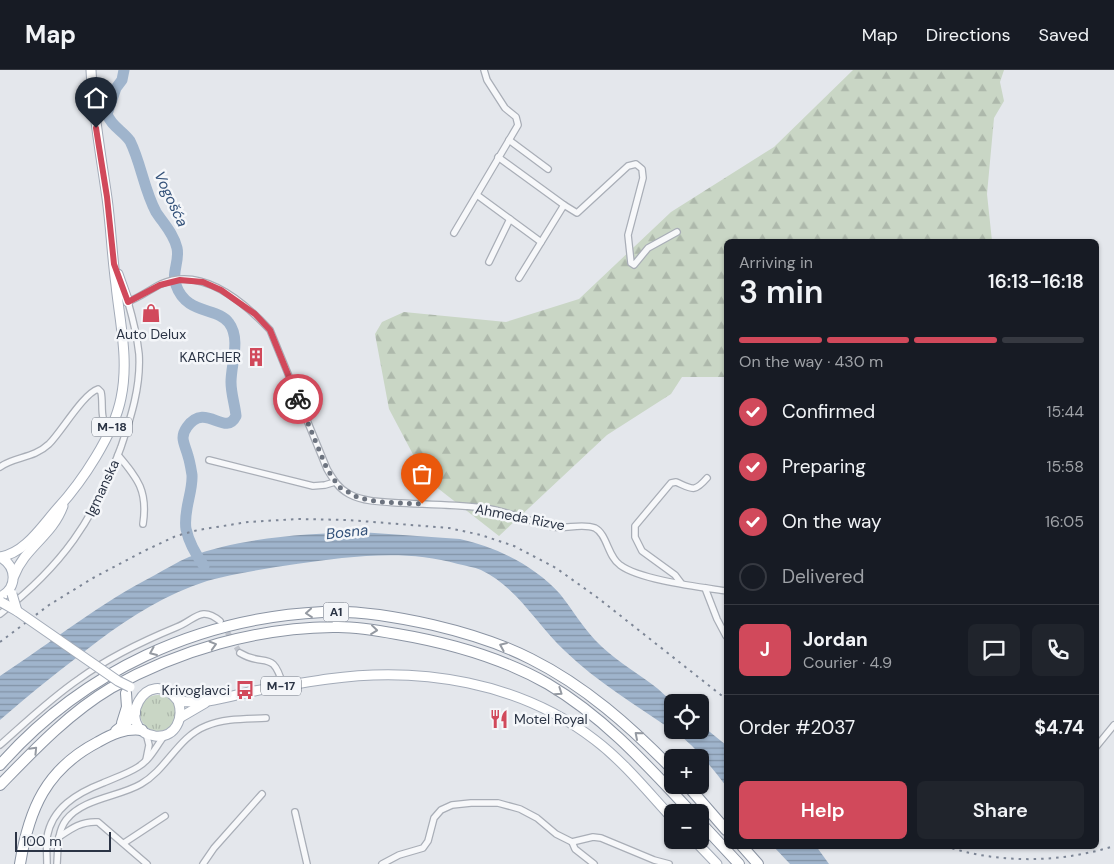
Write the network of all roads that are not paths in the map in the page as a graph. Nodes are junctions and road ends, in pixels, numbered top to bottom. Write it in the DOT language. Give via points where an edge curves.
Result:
graph roads {
  1 [pos="91,70"];
  2 [pos="484,70"];
  3 [pos="508,140"];
  4 [pos="498,157"];
  5 [pos="548,170"];
  6 [pos="477,195"];
  7 [pos="564,205"];
  8 [pos="510,219"];
  9 [pos="677,232"];
  10 [pos="454,233"];
  11 [pos="541,242"];
  12 [pos="489,262"];
  13 [pos="114,264"];
  14 [pos="520,278"];
  15 [pos="128,302"];
  16 [pos="118,303"];
  17 [pos="111,429"];
  18 [pos="118,455"];
  19 [pos="209,460"];
  20 [pos="0,467"];
  21 [pos="707,478"];
  22 [pos="335,482"];
  23 [pos="65,501"];
  24 [pos="144,524"];
  25 [pos="0,557"];
  26 [pos="14,576"];
  27 [pos="681,583"];
  28 [pos="705,588"];
  29 [pos="12,590"];
  30 [pos="724,591"];
  31 [pos="0,601"];
  32 [pos="17,611"];
  33 [pos="0,614"];
  34 [pos="220,620"];
  35 [pos="724,632"];
  36 [pos="240,653"];
  37 [pos="283,686"];
  38 [pos="127,690"];
  39 [pos="148,691"];
  40 [pos="178,701"];
  41 [pos="209,701"];
  42 [pos="135,710"];
  43 [pos="181,717"];
  44 [pos="266,718"];
  45 [pos="1114,724"];
  46 [pos="120,727"];
  47 [pos="144,731"];
  48 [pos="165,735"];
  49 [pos="106,738"];
  50 [pos="1099,743"];
  51 [pos="0,745"];
  52 [pos="146,760"];
  53 [pos="664,761"];
  54 [pos="0,766"];
  55 [pos="0,785"];
  56 [pos="262,794"];
  57 [pos="696,794"];
  58 [pos="683,804"];
  59 [pos="664,810"];
  60 [pos="294,812"];
  61 [pos="165,816"];
  62 [pos="724,828"];
  63 [pos="709,832"];
  64 [pos="59,836"];
  65 [pos="572,842"];
  66 [pos="124,843"];
  67 [pos="724,848"];
  68 [pos="702,849"];
  69 [pos="725,849"];
  70 [pos="745,849"];
  71 [pos="20,864"];
  72 [pos="47,864"];
  73 [pos="57,864"];
  74 [pos="147,864"];
  75 [pos="203,864"];
  76 [pos="307,864"];
  77 [pos="382,864"];
  78 [pos="594,864"];
  79 [pos="669,864"];
  80 [pos="716,864"];
  81 [pos="739,864"];
  82 [pos="758,864"];
  1 -- 13 [label="main road, M-18"];
  2 -- 3 [label="street" via="487,80 518,121"];
  3 -- 4 [label="street"];
  3 -- 5 [label="street"];
  4 -- 6 [label="street"];
  4 -- 7 [label="street"];
  6 -- 8 [label="street"];
  6 -- 10 [label="street"];
  7 -- 9 [label="street" via="577,214 628,166 636,164 642,169 643,178 628,235 631,263 634,265 648,248"];
  7 -- 11 [label="street"];
  8 -- 11 [label="street"];
  8 -- 12 [label="street"];
  11 -- 14 [label="street"];
  13 -- 15 [label="main road"];
  13 -- 16 [label="main road, M-18"];
  15 -- 16 [label="street, Ahmeda Rizve"];
  15 -- 18 [label="street, Igmanska" via="139,354 138,381"];
  15 -- 22 [label="street, Ahmeda Rizve" via="168,282 203,282 221,290 255,314 270,330 315,442"];
  16 -- 17 [label="main road, M-18" via="124,342 124,372 121,397"];
  17 -- 20 [label="street" via="102,417 101,392 95,390 88,394 48,445 38,453"];
  17 -- 23 [label="main road, M-18"];
  18 -- 24 [label="street" via="142,489 146,507"];
  18 -- 33 [label="street, Igmanska" via="95,506 68,550 24,596"];
  19 -- 22 [label="street" via="313,486"];
  21 -- 27 [label="street" via="699,487 692,489 672,483 635,526 635,537 642,551"];
  22 -- 27 [label="street, Ahmeda Rizve" via="349,494 380,502 500,510 556,527 594,528 601,532 619,565 646,577"];
  23 -- 25 [label="main road, M-18" via="21,548"];
  23 -- 26 [label="main road, M-18" via="59,517 20,562"];
  25 -- 26 [label="main road, M-18" via="10,564"];
  26 -- 29 [label="main road, M-18"];
  27 -- 28 [label="street, Ahmeda Rizve"];
  28 -- 30 [label="street, Ahmeda Rizve"];
  28 -- 35 [label="street"];
  29 -- 31 [label="main road"];
  29 -- 32 [label="main road, bridge"];
  31 -- 32 [label="main road, bridge"];
  32 -- 38 [label="main road, bridge"];
  34 -- 51 [label="street" via="213,615 200,614 186,624 115,656 79,678"];
  36 -- 37 [label="street" via="271,662 280,673"];
  37 -- 41 [label="main road, M-17"];
  37 -- 59 [label="main road, M-17" via="353,676 409,674 456,680 502,692 577,727 614,757"];
  38 -- 39 [label="main road, M-17"];
  38 -- 42 [label="main road"];
  38 -- 46 [label="highway" via="126,714"];
  39 -- 40 [label="main road, M-17" via="162,690"];
  39 -- 42 [label="main road" via="142,695"];
  40 -- 41 [label="main road, M-17"];
  40 -- 43 [label="main road"];
  41 -- 43 [label="main road, M-17"];
  42 -- 46 [label="highway"];
  42 -- 47 [label="main road" via="136,719"];
  43 -- 48 [label="main road, M-17" via="176,728"];
  44 -- 64 [label="street" via="224,721 195,731 143,783 76,811 66,820"];
  45 -- 50 [label="street"];
  46 -- 49 [label="highway"];
  47 -- 48 [label="main road"];
  47 -- 49 [label="highway" via="124,730"];
  47 -- 52 [label="street" via="149,745"];
  48 -- 52 [label="street"];
  49 -- 71 [label="highway" via="84,749 63,767 41,794 26,829"];
  52 -- 72 [label="street" via="131,772 77,795 60,810 47,838"];
  53 -- 54 [label="highway, A1, one-way" via="601,703 562,676 507,648 451,629 407,619 325,611 223,626 182,639 137,659 63,705 35,728"];
  55 -- 58 [label="highway, A1, one-way" via="37,746 84,707 141,673 184,654 245,636 334,627 377,630 432,640 479,652 520,669 549,685 612,731"];
  56 -- 75 [label="street"];
  57 -- 62 [label="highway"];
  60 -- 76 [label="street"];
  61 -- 66 [label="street"];
  63 -- 67 [label="highway"];
  64 -- 66 [label="street" via="74,826 88,821 98,822"];
  64 -- 73 [label="street"];
  65 -- 77 [label="street" via="520,809 498,803 452,805 434,818 423,848"];
  65 -- 78 [label="street" via="581,856"];
  65 -- 79 [label="street" via="601,838"];
  66 -- 74 [label="street"];
  68 -- 80 [label="main road"];
  69 -- 81 [label="highway"];
  70 -- 82 [label="highway"];
}
